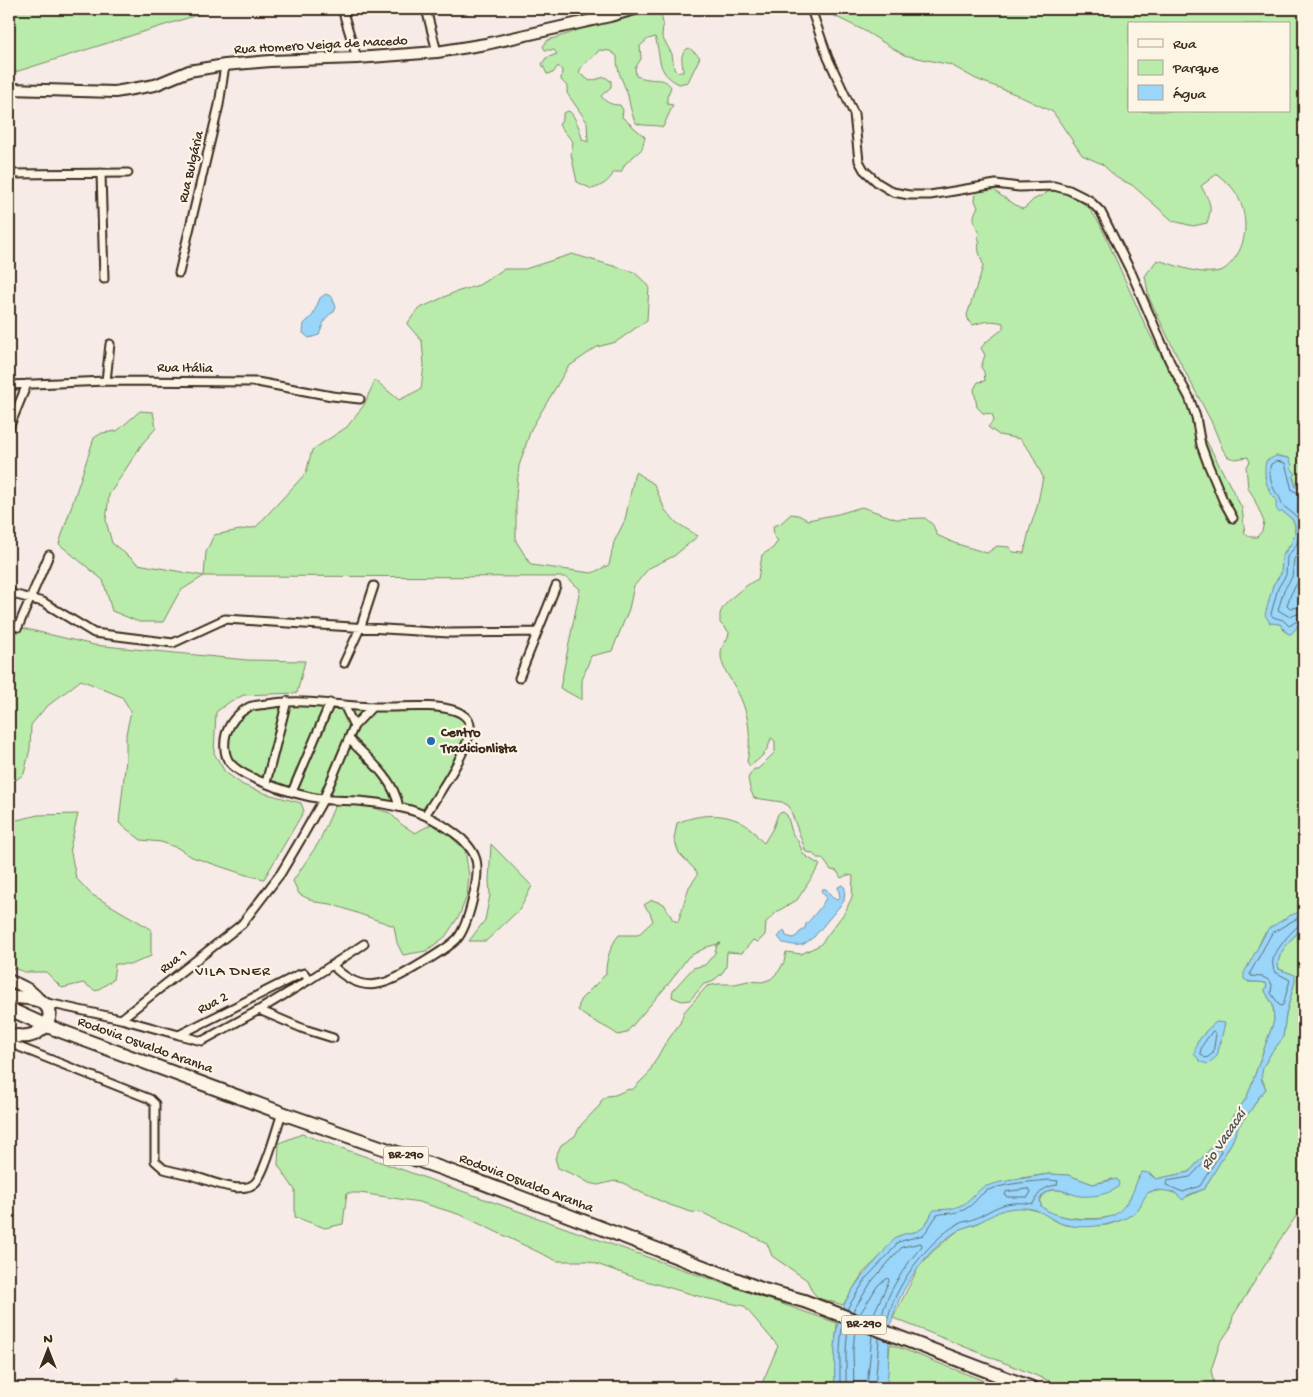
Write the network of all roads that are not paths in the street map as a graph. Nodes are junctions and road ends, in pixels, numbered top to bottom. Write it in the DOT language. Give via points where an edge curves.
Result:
graph roads {
  1 [pos="342,9"];
  2 [pos="426,9"];
  3 [pos="635,9"];
  4 [pos="811,9"];
  5 [pos="438,52"];
  6 [pos="357,58"];
  7 [pos="225,65"];
  8 [pos="9,89"];
  9 [pos="100,173"];
  10 [pos="128,173"];
  11 [pos="9,174"];
  12 [pos="179,272"];
  13 [pos="104,279"];
  14 [pos="110,344"];
  15 [pos="106,381"];
  16 [pos="27,384"];
  17 [pos="9,385"];
  18 [pos="360,399"];
  19 [pos="9,428"];
  20 [pos="1233,518"];
  21 [pos="49,555"];
  22 [pos="374,586"];
  23 [pos="556,586"];
  24 [pos="9,594"];
  25 [pos="30,598"];
  26 [pos="361,626"];
  27 [pos="18,627"];
  28 [pos="538,632"];
  29 [pos="344,663"];
  30 [pos="519,678"];
  31 [pos="287,701"];
  32 [pos="330,703"];
  33 [pos="344,705"];
  34 [pos="372,707"];
  35 [pos="354,726"];
  36 [pos="348,739"];
  37 [pos="266,783"];
  38 [pos="292,792"];
  39 [pos="323,800"];
  40 [pos="399,807"];
  41 [pos="426,814"];
  42 [pos="364,944"];
  43 [pos="332,965"];
  44 [pos="9,980"];
  45 [pos="310,980"];
  46 [pos="9,998"];
  47 [pos="41,1002"];
  48 [pos="9,1009"];
  49 [pos="259,1010"];
  50 [pos="121,1019"];
  51 [pos="47,1026"];
  52 [pos="9,1035"];
  53 [pos="179,1035"];
  54 [pos="334,1038"];
  55 [pos="9,1044"];
  56 [pos="282,1113"];
  57 [pos="1032,1388"];
  1 -- 6 [label="street"];
  2 -- 5 [label="street"];
  3 -- 5 [label="street, Rua Homero Veiga de Macedo"];
  4 -- 20 [label="street" via="832,67 854,114 859,161 878,183 893,192 909,195 930,195 996,184 1054,186 1089,200 1101,212 1189,397 1201,445"];
  5 -- 6 [label="street, Rua Homero Veiga de Macedo"];
  6 -- 7 [label="street, Rua Homero Veiga de Macedo"];
  7 -- 8 [label="street, Rua Homero Veiga de Macedo" via="189,72 155,85 115,92"];
  7 -- 12 [label="street, Rua Bulgária" via="219,105"];
  9 -- 10 [label="street"];
  9 -- 11 [label="street"];
  9 -- 13 [label="street"];
  14 -- 15 [label="street"];
  15 -- 16 [label="street, Rua Itália"];
  15 -- 18 [label="street, Rua Itália" via="257,382"];
  16 -- 17 [label="street, Rua Itália"];
  16 -- 19 [label="street"];
  21 -- 25 [label="street"];
  22 -- 26 [label="street"];
  23 -- 28 [label="street"];
  24 -- 25 [label="street"];
  25 -- 26 [label="street" via="58,610 94,633 173,643 225,619"];
  25 -- 27 [label="street"];
  26 -- 28 [label="street" via="449,633"];
  26 -- 29 [label="street"];
  28 -- 30 [label="street"];
  31 -- 32 [label="street"];
  31 -- 37 [label="street"];
  31 -- 37 [label="street" via="250,707 234,719 226,735 224,750 229,762 250,777"];
  32 -- 33 [label="street"];
  32 -- 38 [label="street"];
  33 -- 34 [label="street"];
  33 -- 35 [label="street"];
  34 -- 35 [label="street, Rua 1"];
  34 -- 41 [label="street" via="436,708 456,711 467,717 470,726 468,740"];
  35 -- 36 [label="street, Rua 1"];
  36 -- 39 [label="street, Rua 1"];
  36 -- 40 [label="street" via="392,786"];
  37 -- 38 [label="street"];
  38 -- 39 [label="street"];
  39 -- 40 [label="street"];
  39 -- 50 [label="street, Rua 1" via="281,873 242,924"];
  40 -- 41 [label="street"];
  41 -- 43 [label="street" via="465,842 475,856 478,870 472,903 459,937 382,984 353,982"];
  42 -- 43 [label="street, Rua 2"];
  43 -- 45 [label="street, Rua 2"];
  44 -- 47 [label="street" via="27,988"];
  45 -- 49 [label="street, Rua 2"];
  45 -- 53 [label="street, Rua 2" via="304,973 298,975"];
  46 -- 47 [label="highway" via="30,998"];
  47 -- 50 [label="street, Rua 2"];
  47 -- 51 [label="highway" via="50,1013"];
  48 -- 51 [label="highway, Rodovia Osvaldo Aranha / BR-290"];
  49 -- 53 [label="street, Rua 2" via="202,1041"];
  49 -- 54 [label="street"];
  50 -- 53 [label="street, Rua 2"];
  51 -- 52 [label="highway" via="28,1036"];
  51 -- 56 [label="highway, Rodovia Osvaldo Aranha / BR-290"];
  55 -- 56 [label="street" via="150,1099 155,1104 155,1161 158,1165 225,1186 244,1188 257,1181"];
  56 -- 57 [label="highway, Rodovia Osvaldo Aranha / BR-290" via="475,1180"];
}
